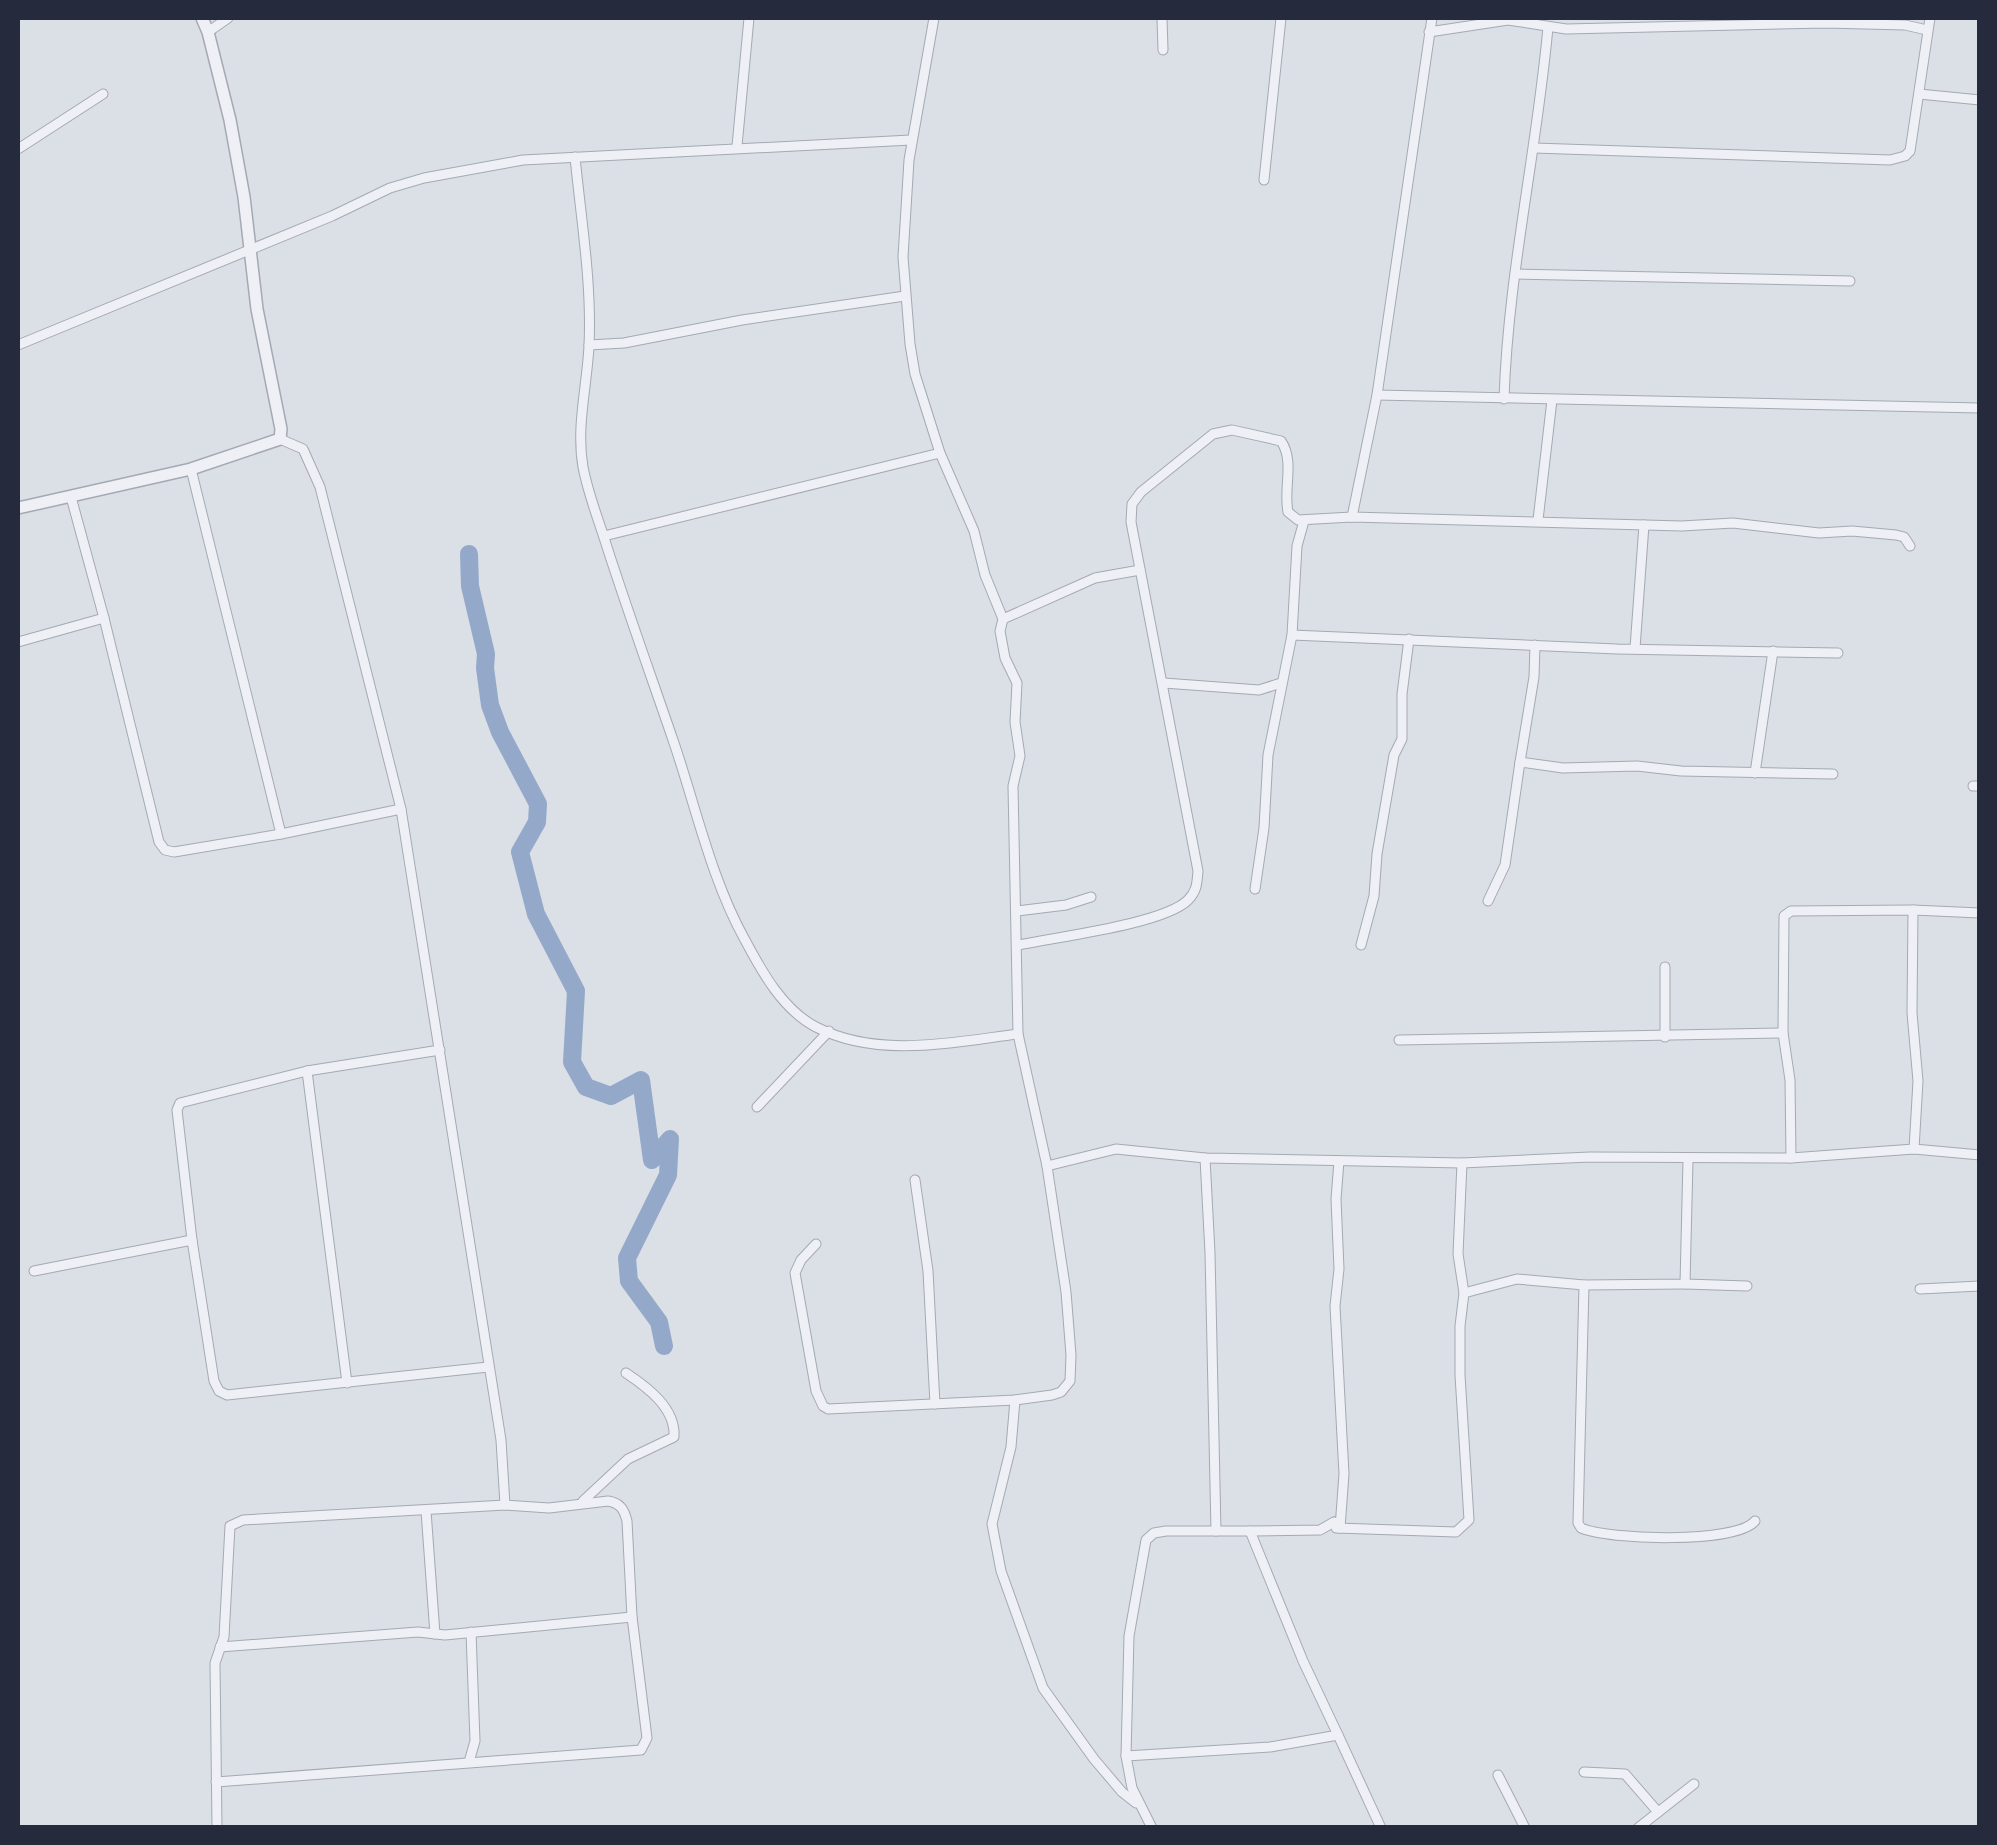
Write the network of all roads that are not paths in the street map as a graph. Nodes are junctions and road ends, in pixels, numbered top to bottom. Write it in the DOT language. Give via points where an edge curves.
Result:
graph roads {
  1 [pos="202,18"];
  2 [pos="228,18"];
  3 [pos="749,18"];
  4 [pos="934,18"];
  5 [pos="1162,18"];
  6 [pos="1281,18"];
  7 [pos="1432,18"];
  8 [pos="1930,18"];
  9 [pos="1548,27"];
  10 [pos="1927,30"];
  11 [pos="208,32"];
  12 [pos="1429,32"];
  13 [pos="1163,50"];
  14 [pos="104,94"];
  15 [pos="1919,94"];
  16 [pos="1980,100"];
  17 [pos="911,140"];
  18 [pos="737,146"];
  19 [pos="1534,148"];
  20 [pos="18,149"];
  21 [pos="575,157"];
  22 [pos="1264,180"];
  23 [pos="248,250"];
  24 [pos="1516,274"];
  25 [pos="1850,281"];
  26 [pos="905,296"];
  27 [pos="18,344"];
  28 [pos="589,344"];
  29 [pos="1377,395"];
  30 [pos="1504,399"];
  31 [pos="1552,400"];
  32 [pos="1980,408"];
  33 [pos="280,439"];
  34 [pos="940,453"];
  35 [pos="191,469"];
  36 [pos="71,497"];
  37 [pos="18,508"];
  38 [pos="1352,516"];
  39 [pos="1538,520"];
  40 [pos="1304,521"];
  41 [pos="1644,525"];
  42 [pos="604,536"];
  43 [pos="1910,546"];
  44 [pos="1140,570"];
  45 [pos="104,618"];
  46 [pos="1003,618"];
  47 [pos="1292,635"];
  48 [pos="1409,640"];
  49 [pos="18,642"];
  50 [pos="1535,645"];
  51 [pos="1634,648"];
  52 [pos="1773,651"];
  53 [pos="1838,653"];
  54 [pos="1164,683"];
  55 [pos="1281,683"];
  56 [pos="1520,762"];
  57 [pos="1756,772"];
  58 [pos="1834,774"];
  59 [pos="401,809"];
  60 [pos="281,834"];
  61 [pos="1256,889"];
  62 [pos="1091,896"];
  63 [pos="1488,902"];
  64 [pos="1017,910"];
  65 [pos="1913,910"];
  66 [pos="1980,913"];
  67 [pos="1018,945"];
  68 [pos="1361,945"];
  69 [pos="1665,967"];
  70 [pos="829,1031"];
  71 [pos="1784,1033"];
  72 [pos="1018,1034"];
  73 [pos="1664,1037"];
  74 [pos="1399,1040"];
  75 [pos="440,1050"];
  76 [pos="307,1071"];
  77 [pos="757,1107"];
  78 [pos="1914,1149"];
  79 [pos="1980,1155"];
  80 [pos="1205,1158"];
  81 [pos="1791,1158"];
  82 [pos="1688,1160"];
  83 [pos="1339,1162"];
  84 [pos="1462,1163"];
  85 [pos="1047,1166"];
  86 [pos="915,1180"];
  87 [pos="192,1240"];
  88 [pos="816,1244"];
  89 [pos="34,1272"];
  90 [pos="1685,1284"];
  91 [pos="1584,1285"];
  92 [pos="1747,1286"];
  93 [pos="1980,1286"];
  94 [pos="1920,1289"];
  95 [pos="1464,1293"];
  96 [pos="488,1367"];
  97 [pos="626,1373"];
  98 [pos="348,1382"];
  99 [pos="1015,1400"];
  100 [pos="935,1404"];
  101 [pos="580,1502"];
  102 [pos="505,1506"];
  103 [pos="426,1511"];
  104 [pos="1755,1521"];
  105 [pos="1327,1528"];
  106 [pos="1216,1531"];
  107 [pos="1250,1531"];
  108 [pos="632,1617"];
  109 [pos="472,1632"];
  110 [pos="435,1634"];
  111 [pos="220,1646"];
  112 [pos="1338,1735"];
  113 [pos="1126,1756"];
  114 [pos="468,1762"];
  115 [pos="1584,1772"];
  116 [pos="1498,1775"];
  117 [pos="216,1782"];
  118 [pos="1694,1784"];
  119 [pos="1139,1805"];
  120 [pos="1658,1812"];
  121 [pos="217,1828"];
  122 [pos="1152,1828"];
  123 [pos="1382,1828"];
  124 [pos="1526,1828"];
  125 [pos="1638,1828"];
  1 -- 11 [label="street"];
  2 -- 11 [label="street"];
  3 -- 18 [label="street"];
  4 -- 17 [label="street"];
  5 -- 13 [label="street"];
  6 -- 22 [label="street"];
  7 -- 12 [label="street"];
  8 -- 10 [label="street"];
  9 -- 10 [label="street" via="1824,23"];
  9 -- 12 [label="street" via="1508,20"];
  9 -- 19 [label="street"];
  10 -- 15 [label="street"];
  11 -- 23 [label="street" via="230,120"];
  12 -- 29 [label="street"];
  14 -- 20 [label="street"];
  15 -- 16 [label="street"];
  15 -- 19 [label="street" via="1910,151 1890,160"];
  17 -- 18 [label="street"];
  17 -- 26 [label="street"];
  18 -- 21 [label="street"];
  19 -- 24 [label="street"];
  21 -- 23 [label="street" via="424,178"];
  21 -- 28 [label="street"];
  23 -- 27 [label="street"];
  23 -- 33 [label="street"];
  24 -- 25 [label="street"];
  24 -- 30 [label="street"];
  26 -- 28 [label="street"];
  26 -- 34 [label="street" via="915,374"];
  28 -- 42 [label="street" via="583,466"];
  29 -- 30 [label="street"];
  29 -- 38 [label="street"];
  30 -- 31 [label="street"];
  31 -- 32 [label="street"];
  31 -- 39 [label="street"];
  33 -- 35 [label="street"];
  33 -- 59 [label="street" via="303,450 320,487"];
  34 -- 42 [label="street"];
  34 -- 46 [label="street"];
  35 -- 36 [label="street"];
  35 -- 60 [label="street"];
  36 -- 37 [label="street"];
  36 -- 45 [label="street"];
  38 -- 39 [label="street"];
  38 -- 40 [label="street"];
  39 -- 41 [label="street"];
  40 -- 44 [label="street" via="1288,512 1281,440 1232,430 1213,434 1132,504"];
  40 -- 47 [label="street"];
  41 -- 43 [label="street" via="1733,522 1896,534"];
  41 -- 51 [label="street"];
  42 -- 70 [label="street" via="732,913 777,992"];
  44 -- 46 [label="street" via="1095,578"];
  44 -- 54 [label="street"];
  45 -- 49 [label="street"];
  45 -- 60 [label="street" via="158,842 174,852"];
  46 -- 64 [label="street" via="1005,658 1017,683"];
  47 -- 48 [label="street"];
  47 -- 55 [label="street"];
  48 -- 50 [label="street"];
  48 -- 68 [label="street" via="1402,739"];
  50 -- 51 [label="street"];
  50 -- 56 [label="street"];
  51 -- 52 [label="street"];
  52 -- 53 [label="street"];
  52 -- 57 [label="street"];
  54 -- 55 [label="street" via="1260,690"];
  54 -- 67 [label="street" via="1196,888 1161,915"];
  55 -- 61 [label="street"];
  56 -- 57 [label="street"];
  56 -- 63 [label="street" via="1505,865"];
  57 -- 58 [label="street"];
  59 -- 60 [label="street"];
  59 -- 75 [label="street"];
  62 -- 64 [label="street"];
  64 -- 67 [label="street"];
  65 -- 66 [label="street"];
  65 -- 71 [label="street" via="1784,916"];
  65 -- 78 [label="street"];
  67 -- 72 [label="street"];
  69 -- 73 [label="street"];
  70 -- 72 [label="street" via="920,1046"];
  70 -- 77 [label="street"];
  71 -- 73 [label="street"];
  71 -- 81 [label="street"];
  72 -- 85 [label="street"];
  73 -- 74 [label="street"];
  75 -- 76 [label="street"];
  75 -- 96 [label="street"];
  76 -- 87 [label="street" via="179,1105"];
  76 -- 98 [label="street"];
  78 -- 79 [label="street"];
  78 -- 81 [label="street"];
  80 -- 83 [label="street"];
  80 -- 85 [label="street" via="1116,1150"];
  80 -- 106 [label="street"];
  81 -- 82 [label="street"];
  82 -- 84 [label="street"];
  82 -- 90 [label="street"];
  83 -- 84 [label="street"];
  83 -- 105 [label="street" via="1335,1306 1344,1474 1340,1528 1334,1522"];
  84 -- 95 [label="street" via="1458,1254"];
  85 -- 99 [label="street" via="1066,1292 1070,1380 1061,1392"];
  86 -- 100 [label="street"];
  87 -- 89 [label="street"];
  87 -- 98 [label="street" via="219,1391"];
  88 -- 100 [label="street" via="795,1273 823,1406"];
  90 -- 91 [label="street"];
  90 -- 92 [label="street"];
  91 -- 95 [label="street" via="1517,1279"];
  91 -- 104 [label="street" via="1581,1528 1644,1537 1710,1535"];
  93 -- 94 [label="street"];
  95 -- 105 [label="street" via="1460,1375 1469,1520 1456,1532"];
  96 -- 98 [label="street"];
  96 -- 102 [label="street"];
  97 -- 101 [label="street" via="664,1406 674,1437 628,1459"];
  99 -- 100 [label="street"];
  99 -- 119 [label="street" via="992,1524 1001,1571 1043,1688 1094,1759"];
  101 -- 102 [label="street"];
  101 -- 108 [label="street" via="616,1502 625,1514"];
  102 -- 103 [label="street"];
  103 -- 110 [label="street"];
  103 -- 111 [label="street" via="235,1522 228,1530"];
  105 -- 107 [label="street"];
  106 -- 107 [label="street"];
  106 -- 113 [label="street" via="1166,1530 1146,1540 1130,1636"];
  107 -- 112 [label="street"];
  108 -- 109 [label="street"];
  108 -- 114 [label="street" via="647,1738 641,1750"];
  109 -- 110 [label="street"];
  109 -- 114 [label="street" via="475,1742"];
  110 -- 111 [label="street"];
  111 -- 117 [label="street"];
  112 -- 113 [label="street" via="1270,1748"];
  112 -- 123 [label="street"];
  113 -- 119 [label="street"];
  114 -- 117 [label="street"];
  115 -- 120 [label="street" via="1625,1774"];
  116 -- 124 [label="street"];
  117 -- 121 [label="street"];
  118 -- 120 [label="street"];
  119 -- 122 [label="street"];
  120 -- 125 [label="street"];
}
